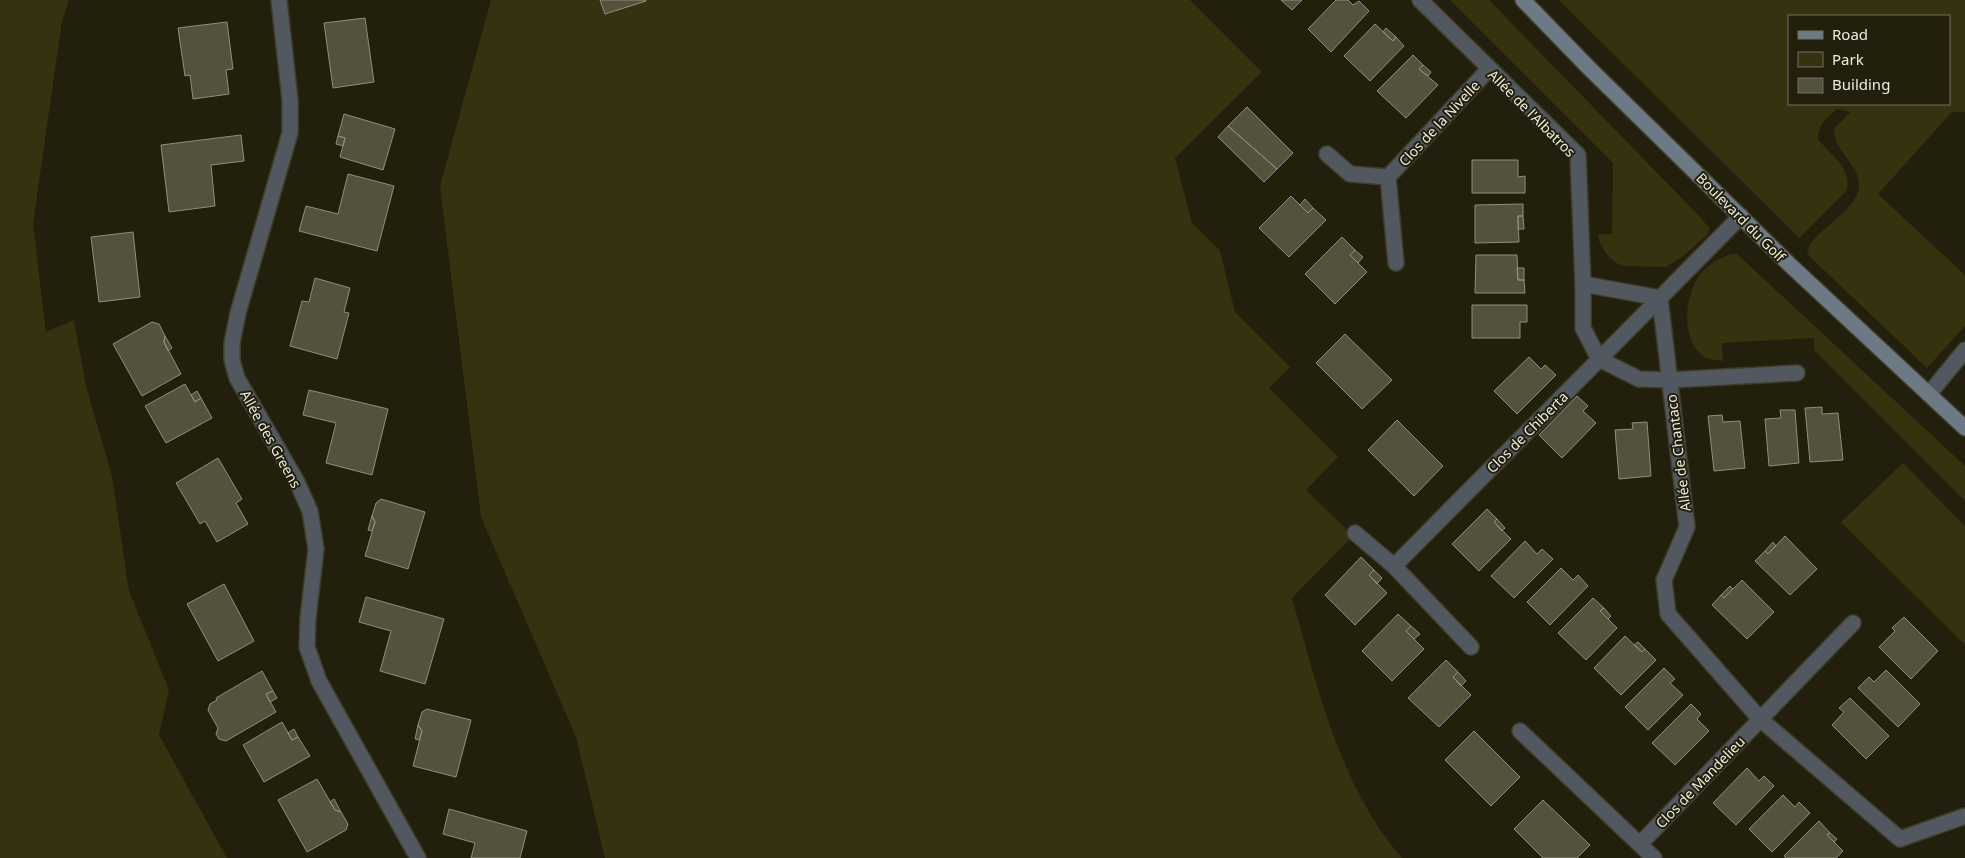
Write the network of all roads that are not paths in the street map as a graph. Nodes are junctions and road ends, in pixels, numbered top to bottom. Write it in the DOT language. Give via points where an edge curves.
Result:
graph roads {
  1 [pos="279,0"];
  2 [pos="1420,0"];
  3 [pos="1523,0"];
  4 [pos="1489,69"];
  5 [pos="1327,154"];
  6 [pos="1388,177"];
  7 [pos="1741,216"];
  8 [pos="1396,263"];
  9 [pos="1583,284"];
  10 [pos="1660,298"];
  11 [pos="1965,350"];
  12 [pos="1599,359"];
  13 [pos="1797,373"];
  14 [pos="1669,380"];
  15 [pos="1929,394"];
  16 [pos="1965,428"];
  17 [pos="1355,533"];
  18 [pos="1394,566"];
  19 [pos="1853,622"];
  20 [pos="1470,647"];
  21 [pos="1760,719"];
  22 [pos="1520,731"];
  23 [pos="1965,816"];
  24 [pos="1640,844"];
  25 [pos="418,858"];
  26 [pos="1654,858"];
  1 -- 25 [label="street, Allée des Greens" via="290,100 290,133 243,291 232,343 232,360 237,378 297,482 310,511 316,549 307,647 319,681"];
  2 -- 4 [label="street, Allée de l'Albatros"];
  3 -- 7 [label="main road, Boulevard du Golf"];
  4 -- 6 [label="street, Clos de la Nivelle"];
  4 -- 9 [label="street, Allée de l'Albatros" via="1578,155"];
  5 -- 6 [label="street, Clos de la Nivelle" via="1350,174"];
  6 -- 8 [label="street, Clos de la Nivelle"];
  7 -- 10 [label="street"];
  7 -- 15 [label="main road, Boulevard du Golf"];
  9 -- 10 [label="street"];
  9 -- 12 [label="street, Allée de l'Albatros" via="1583,328"];
  10 -- 12 [label="street, Clos de Chiberta"];
  10 -- 14 [label="street, Allée de Chantaco"];
  11 -- 15 [label="street"];
  12 -- 14 [label="street" via="1639,379"];
  12 -- 18 [label="street, Clos de Chiberta"];
  13 -- 14 [label="street"];
  14 -- 21 [label="street, Allée de Chantaco" via="1687,527 1664,580 1668,614"];
  15 -- 16 [label="main road, Boulevard du Golf"];
  17 -- 18 [label="street"];
  18 -- 20 [label="street"];
  19 -- 21 [label="street"];
  21 -- 23 [label="street, Allée de Chantaco" via="1900,839"];
  21 -- 24 [label="street, Clos de Mandelieu"];
  22 -- 24 [label="street"];
  24 -- 26 [label="street"];
}
